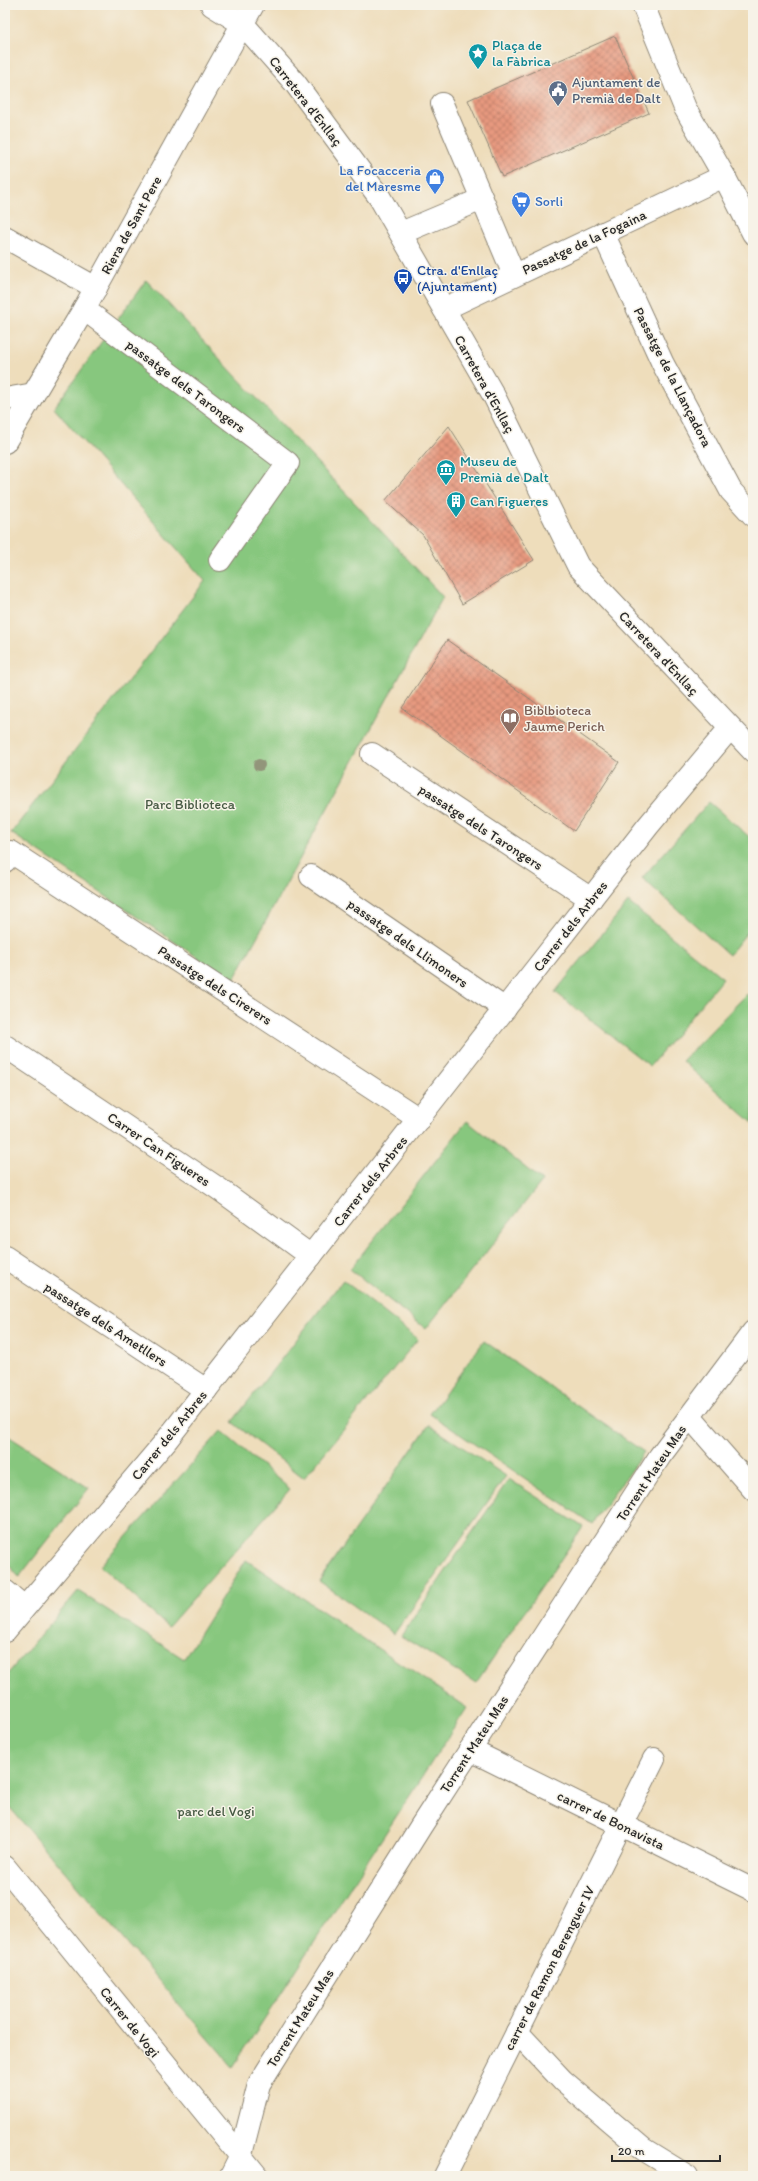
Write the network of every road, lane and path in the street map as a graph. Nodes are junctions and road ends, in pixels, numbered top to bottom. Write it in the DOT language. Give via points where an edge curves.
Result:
graph roads {
  1 [pos="212,5"];
  2 [pos="253,5"];
  3 [pos="643,5"];
  4 [pos="243,24"];
  5 [pos="442,104"];
  6 [pos="724,176"];
  7 [pos="482,199"];
  8 [pos="400,233"];
  9 [pos="603,233"];
  10 [pos="753,233"];
  11 [pos="5,237"];
  12 [pos="514,275"];
  13 [pos="96,288"];
  14 [pos="84,309"];
  15 [pos="444,309"];
  16 [pos="34,394"];
  17 [pos="5,399"];
  18 [pos="5,442"];
  19 [pos="753,515"];
  20 [pos="220,560"];
  21 [pos="730,728"];
  22 [pos="753,750"];
  23 [pos="372,754"];
  24 [pos="8,856"];
  25 [pos="311,876"];
  26 [pos="591,899"];
  27 [pos="505,1010"];
  28 [pos="5,1046"];
  29 [pos="419,1119"];
  30 [pos="311,1256"];
  31 [pos="5,1258"];
  32 [pos="753,1332"];
  33 [pos="206,1390"];
  34 [pos="690,1417"];
  35 [pos="753,1489"];
  36 [pos="5,1591"];
  37 [pos="24,1607"];
  38 [pos="5,1631"];
  39 [pos="470,1750"];
  40 [pos="654,1759"];
  41 [pos="621,1826"];
  42 [pos="5,1867"];
  43 [pos="753,1890"];
  44 [pos="517,2032"];
  45 [pos="236,2167"];
  46 [pos="257,2176"];
  47 [pos="445,2176"];
  48 [pos="687,2176"];
  1 -- 4 [label="street, Carretera d'Enllaç"];
  2 -- 4 [label="street, Riera de Sant Pere"];
  3 -- 6 [label="street" via="685,108"];
  4 -- 8 [label="street, Carretera d'Enllaç" via="295,83 380,198"];
  4 -- 13 [label="street, Riera de Sant Pere"];
  5 -- 7 [label="street"];
  6 -- 9 [label="street, Passatge de la Fogaina"];
  6 -- 10 [label="street"];
  7 -- 8 [label="street"];
  7 -- 12 [label="street"];
  8 -- 15 [label="street, Carretera d'Enllaç"];
  9 -- 12 [label="street, Passatge de la Fogaina"];
  9 -- 19 [label="street, Passatge de la Llançadora" via="667,371 731,491"];
  11 -- 13 [label="street"];
  12 -- 15 [label="street, Passatge de la Fogaina"];
  13 -- 14 [label="street, Riera de Sant Pere"];
  14 -- 16 [label="street, Riera de Sant Pere"];
  14 -- 20 [label="street, passatge dels Tarongers" via="288,463"];
  15 -- 21 [label="street, Carretera d'Enllaç" via="494,396 578,566"];
  16 -- 17 [label="street"];
  16 -- 18 [label="street, Riera de Sant Pere"];
  21 -- 22 [label="street, Carretera d'Enllaç"];
  21 -- 26 [label="street, Carrer dels Arbres"];
  23 -- 26 [label="street, passatge dels Tarongers"];
  24 -- 29 [label="street, Passatge dels Cirerers"];
  25 -- 27 [label="street, passatge dels Llimoners"];
  26 -- 27 [label="street, Carrer dels Arbres"];
  27 -- 29 [label="street, Carrer dels Arbres"];
  28 -- 30 [label="street, Carrer Can Figueres" via="219,1189"];
  29 -- 30 [label="street, Carrer dels Arbres"];
  30 -- 33 [label="street, Carrer dels Arbres"];
  31 -- 33 [label="street, passatge dels Ametllers"];
  32 -- 34 [label="street, Torrent Mateu Mas"];
  33 -- 37 [label="street, Carrer dels Arbres" via="165,1442"];
  34 -- 35 [label="street"];
  34 -- 39 [label="street, Torrent Mateu Mas" via="660,1456"];
  36 -- 37 [label="street"];
  37 -- 38 [label="street, Carrer dels Arbres"];
  39 -- 41 [label="street, carrer de Bonavista"];
  39 -- 45 [label="street, Torrent Mateu Mas" via="259,2084"];
  40 -- 41 [label="street, carrer de Ramon Berenguer IV"];
  41 -- 43 [label="street, carrer de Bonavista"];
  41 -- 44 [label="street, carrer de Ramon Berenguer IV"];
  42 -- 45 [label="street, Carrer de Vogi"];
  44 -- 47 [label="street, carrer de Ramon Berenguer IV"];
  44 -- 48 [label="street" via="563,2081 643,2150"];
  45 -- 46 [label="street, Carrer de Vogi"];
}
